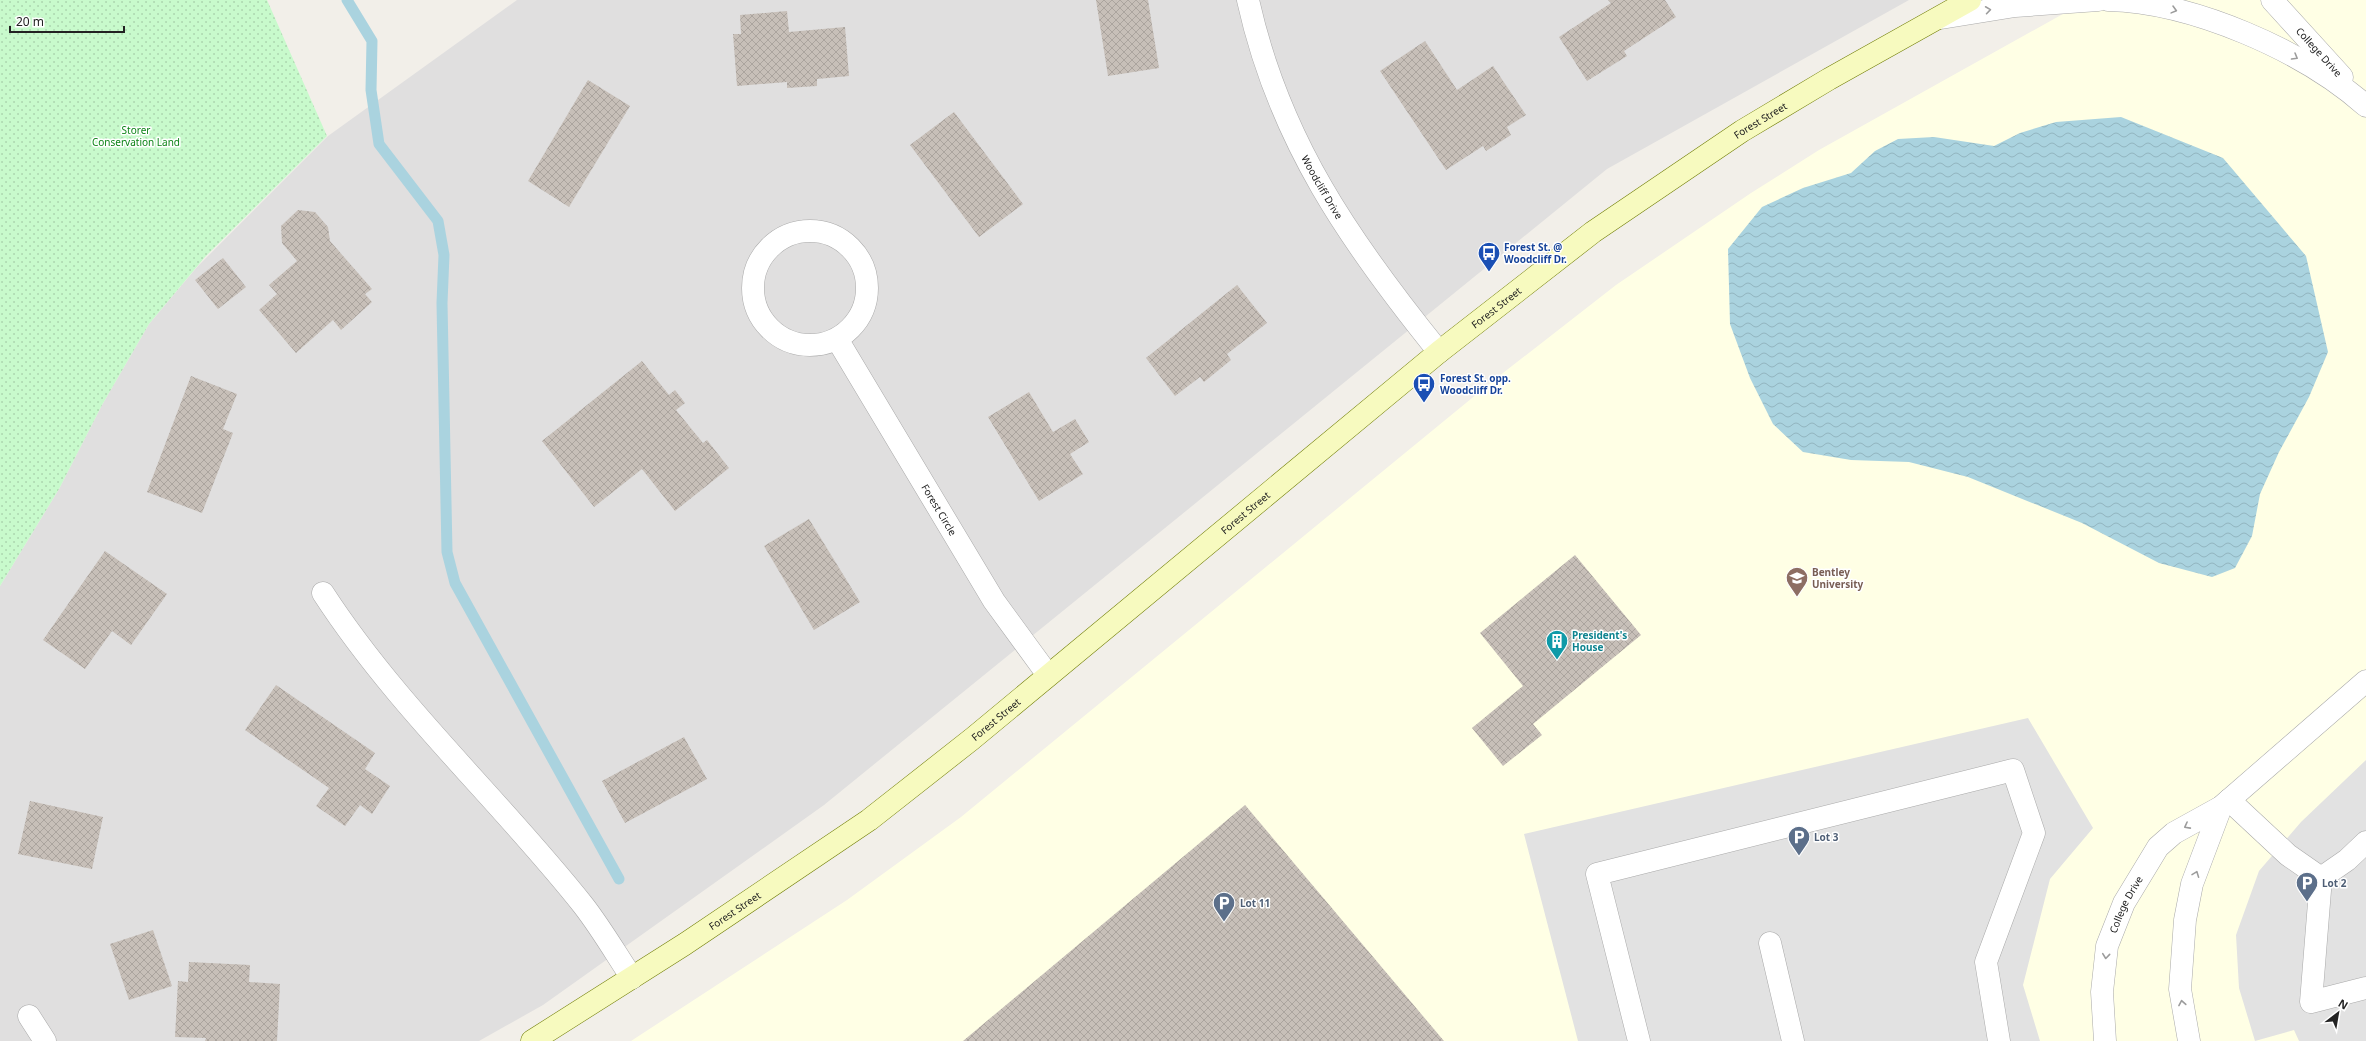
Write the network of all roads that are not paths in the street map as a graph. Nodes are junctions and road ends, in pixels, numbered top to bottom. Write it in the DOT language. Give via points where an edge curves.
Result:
graph roads {
  1 [pos="1248,0"];
  2 [pos="1970,0"];
  3 [pos="2098,0"];
  4 [pos="2108,0"];
  5 [pos="2272,0"];
  6 [pos="1936,19"];
  7 [pos="2366,105"];
  8 [pos="837,339"];
  9 [pos="1438,352"];
  10 [pos="323,593"];
  11 [pos="1048,675"];
  12 [pos="2366,681"];
  13 [pos="2225,804"];
  14 [pos="2366,842"];
  15 [pos="2321,878"];
  16 [pos="1770,943"];
  17 [pos="632,978"];
  18 [pos="2366,988"];
  19 [pos="29,1016"];
  20 [pos="45,1041"];
  21 [pos="532,1041"];
  22 [pos="1639,1041"];
  23 [pos="1793,1041"];
  24 [pos="1999,1041"];
  25 [pos="2105,1041"];
  26 [pos="2189,1041"];
  1 -- 9 [label="street, Woodcliff Drive" via="1254,28 1274,90 1297,144 1336,212 1377,275"];
  2 -- 6 [label="street, Forest Street"];
  6 -- 3 [label="street, one-way" via="2015,6"];
  4 -- 7 [label="street, one-way" via="2128,0 2169,9 2216,23 2264,42 2318,71"];
  5 -- 7 [label="street, College Drive"];
  6 -- 9 [label="street, Forest Street" via="1699,159 1593,232"];
  8 -- 8 [label="street" via="852,328 863,311 868,292 866,274 858,256 844,242 827,233 808,231 788,235 772,244 760,258 753,276 752,294 758,312 768,328 782,339 800,345 820,345"];
  8 -- 11 [label="street, Forest Circle" via="994,601"];
  9 -- 11 [label="street, Forest Street"];
  10 -- 17 [label="street" via="348,632 397,693 584,906"];
  11 -- 17 [label="street, Forest Street" via="869,820"];
  12 -- 13 [label="street, College Drive"];
  13 -- 15 [label="street"];
  13 -- 25 [label="street, College Drive, one-way" via="2174,833 2158,847 2124,903 2107,946 2102,992"];
  26 -- 13 [label="street, College Drive, one-way" via="2180,989 2184,920 2192,884"];
  14 -- 15 [label="street" via="2347,860"];
  15 -- 18 [label="street" via="2311,1002"];
  16 -- 23 [label="street"];
  17 -- 21 [label="street, Forest Street"];
  19 -- 20 [label="street"];
  22 -- 24 [label="street" via="1597,874 2013,770 2034,834 1986,962"];
}
